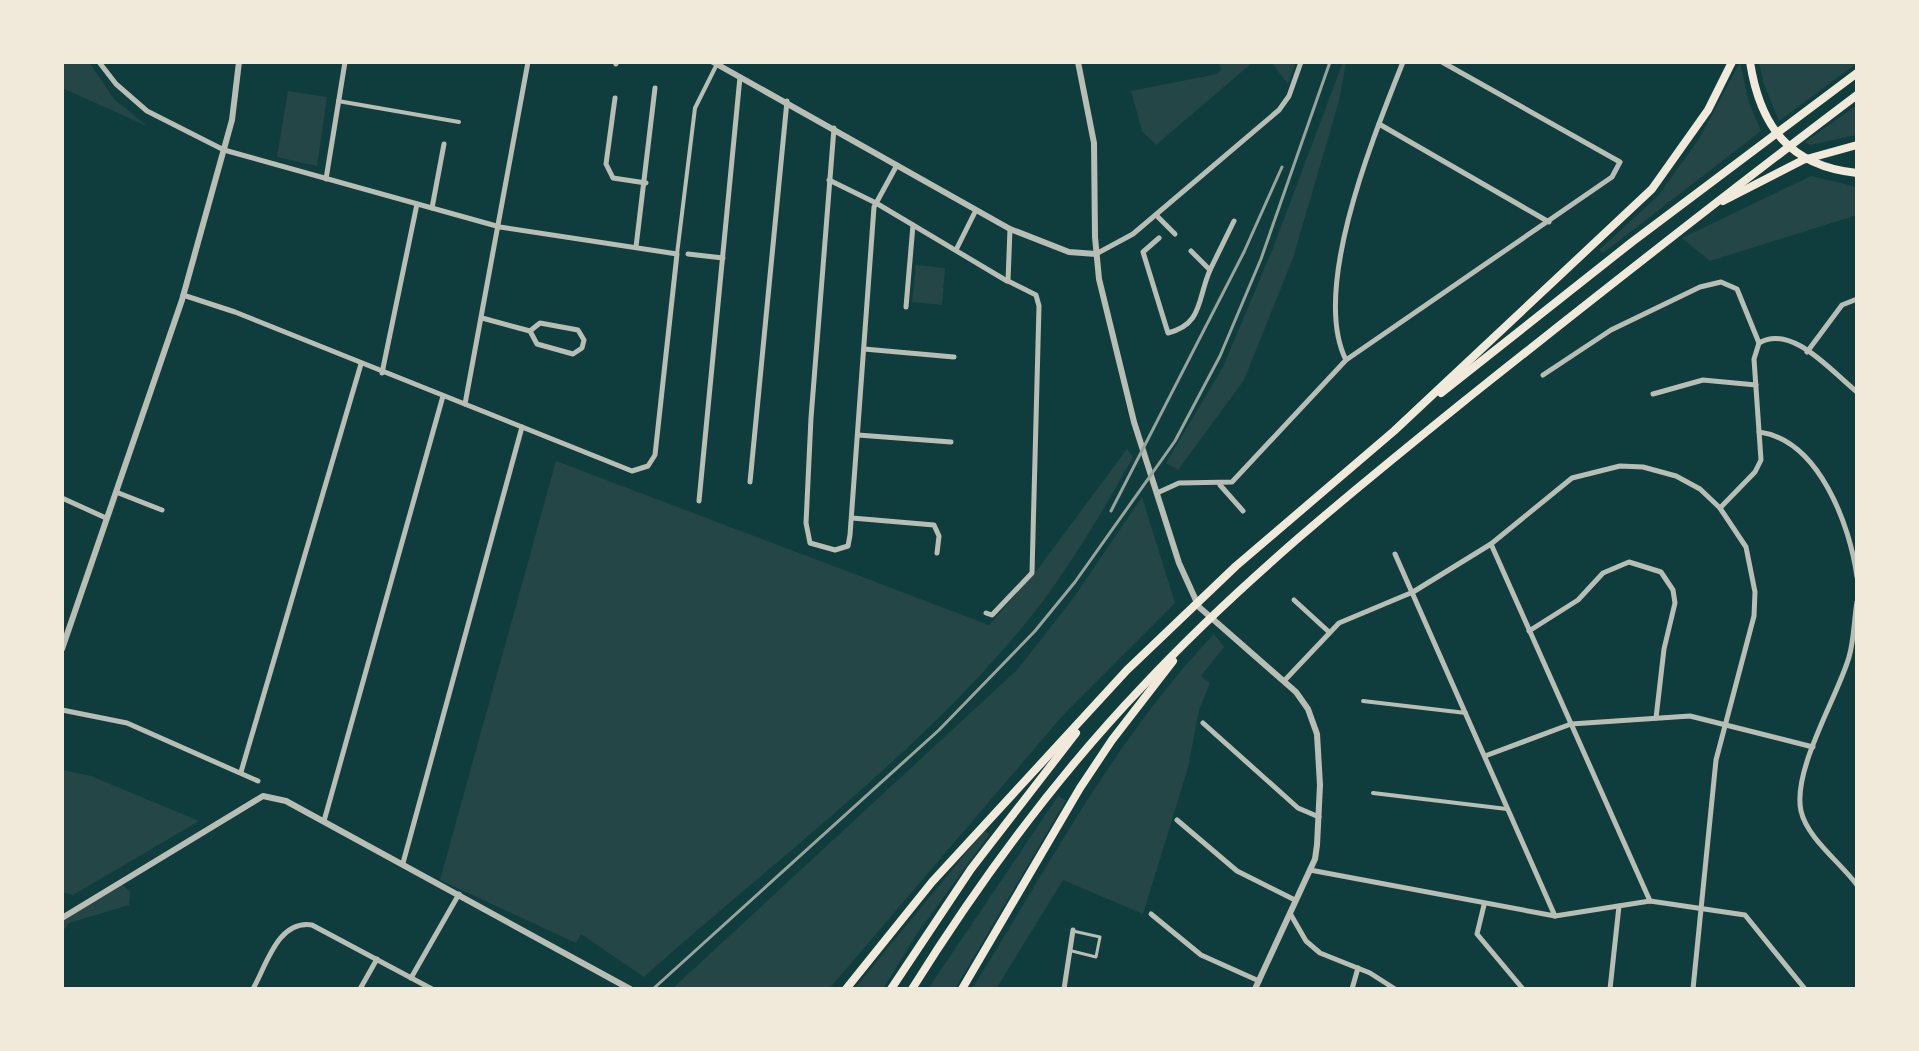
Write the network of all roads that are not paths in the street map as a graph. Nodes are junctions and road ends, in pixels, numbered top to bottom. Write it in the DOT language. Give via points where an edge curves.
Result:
graph roads {
  1 [pos="99,62"];
  2 [pos="239,62"];
  3 [pos="345,62"];
  4 [pos="528,62"];
  5 [pos="1078,62"];
  6 [pos="1301,62"];
  7 [pos="1403,62"];
  8 [pos="1442,62"];
  9 [pos="1732,62"];
  10 [pos="1750,62"];
  11 [pos="715,63"];
  12 [pos="1857,73"];
  13 [pos="740,77"];
  14 [pos="655,88"];
  15 [pos="1857,95"];
  16 [pos="615,98"];
  17 [pos="338,101"];
  18 [pos="787,101"];
  19 [pos="459,122"];
  20 [pos="1379,124"];
  21 [pos="834,128"];
  22 [pos="444,144"];
  23 [pos="1857,145"];
  24 [pos="224,150"];
  25 [pos="897,165"];
  26 [pos="1857,173"];
  27 [pos="326,179"];
  28 [pos="829,180"];
  29 [pos="646,183"];
  30 [pos="876,203"];
  31 [pos="417,204"];
  32 [pos="432,208"];
  33 [pos="976,210"];
  34 [pos="1704,210"];
  35 [pos="1156,215"];
  36 [pos="1234,221"];
  37 [pos="1549,222"];
  38 [pos="913,225"];
  39 [pos="500,227"];
  40 [pos="1010,229"];
  41 [pos="1175,234"];
  42 [pos="1159,238"];
  43 [pos="636,247"];
  44 [pos="957,248"];
  45 [pos="1191,251"];
  46 [pos="677,254"];
  47 [pos="688,254"];
  48 [pos="1096,254"];
  49 [pos="723,258"];
  50 [pos="1210,270"];
  51 [pos="1008,281"];
  52 [pos="183,295"];
  53 [pos="1857,299"];
  54 [pos="906,307"];
  55 [pos="482,318"];
  56 [pos="530,331"];
  57 [pos="1759,343"];
  58 [pos="864,349"];
  59 [pos="1807,352"];
  60 [pos="954,357"];
  61 [pos="1346,360"];
  62 [pos="361,364"];
  63 [pos="382,373"];
  64 [pos="1543,375"];
  65 [pos="1756,385"];
  66 [pos="1857,392"];
  67 [pos="1653,394"];
  68 [pos="443,396"];
  69 [pos="465,404"];
  70 [pos="1403,423"];
  71 [pos="522,427"];
  72 [pos="1759,432"];
  73 [pos="858,435"];
  74 [pos="951,442"];
  75 [pos="750,482"];
  76 [pos="1219,484"];
  77 [pos="116,492"];
  78 [pos="1157,493"];
  79 [pos="62,498"];
  80 [pos="699,501"];
  81 [pos="1720,508"];
  82 [pos="162,510"];
  83 [pos="1243,511"];
  84 [pos="106,518"];
  85 [pos="852,518"];
  86 [pos="1491,544"];
  87 [pos="937,553"];
  88 [pos="1395,554"];
  89 [pos="1857,577"];
  90 [pos="1413,592"];
  91 [pos="1294,600"];
  92 [pos="1857,602"];
  93 [pos="986,613"];
  94 [pos="1198,629"];
  95 [pos="1529,631"];
  96 [pos="1330,632"];
  97 [pos="62,649"];
  98 [pos="1127,670"];
  99 [pos="1284,681"];
  100 [pos="1363,701"];
  101 [pos="62,710"];
  102 [pos="1466,713"];
  103 [pos="1656,718"];
  104 [pos="1203,723"];
  105 [pos="1571,724"];
  106 [pos="1724,724"];
  107 [pos="1813,747"];
  108 [pos="1485,756"];
  109 [pos="241,772"];
  110 [pos="258,781"];
  111 [pos="1373,793"];
  112 [pos="1507,809"];
  113 [pos="1319,817"];
  114 [pos="1177,820"];
  115 [pos="324,821"];
  116 [pos="403,863"];
  117 [pos="1310,870"];
  118 [pos="1856,882"];
  119 [pos="459,894"];
  120 [pos="1295,900"];
  121 [pos="1650,901"];
  122 [pos="1484,905"];
  123 [pos="1619,906"];
  124 [pos="1700,909"];
  125 [pos="1151,914"];
  126 [pos="1291,915"];
  127 [pos="1555,916"];
  128 [pos="62,918"];
  129 [pos="1073,930"];
  130 [pos="1068,950"];
  131 [pos="377,959"];
  132 [pos="1358,968"];
  133 [pos="411,978"];
  134 [pos="1259,981"];
  135 [pos="628,988"];
  136 [pos="253,989"];
  137 [pos="360,989"];
  138 [pos="432,989"];
  139 [pos="846,989"];
  140 [pos="891,989"];
  141 [pos="912,989"];
  142 [pos="962,989"];
  143 [pos="1064,989"];
  144 [pos="1255,989"];
  145 [pos="1352,989"];
  146 [pos="1395,989"];
  147 [pos="1523,989"];
  148 [pos="1610,989"];
  149 [pos="1693,989"];
  150 [pos="1805,989"];
  1 -- 24 [label="street" via="147,111"];
  2 -- 24 [label="street"];
  3 -- 17 [label="street"];
  4 -- 39 [label="street"];
  5 -- 48 [label="street" via="1094,143"];
  6 -- 35 [label="street" via="1279,110"];
  7 -- 20 [label="street"];
  8 -- 37 [label="street" via="1620,162 1608,182"];
  9 -- 70 [label="highway" via="1708,110 1652,189"];
  10 -- 26 [label="highway" via="1763,112 1779,137 1803,156"];
  11 -- 13 [label="street"];
  11 -- 46 [label="street" via="695,108"];
  12 -- 70 [label="highway"];
  13 -- 18 [label="street"];
  13 -- 49 [label="street"];
  14 -- 29 [label="street"];
  15 -- 34 [label="highway"];
  16 -- 29 [label="street" via="606,164 613,178"];
  17 -- 19 [label="street"];
  17 -- 27 [label="street"];
  18 -- 21 [label="street"];
  18 -- 75 [label="street"];
  20 -- 37 [label="street"];
  20 -- 61 [label="street" via="1368,147 1337,279 1336,340"];
  21 -- 25 [label="street"];
  21 -- 28 [label="street"];
  22 -- 32 [label="street"];
  23 -- 34 [label="highway" via="1803,160"];
  24 -- 27 [label="street"];
  24 -- 52 [label="street"];
  25 -- 30 [label="street"];
  25 -- 33 [label="street"];
  27 -- 31 [label="street"];
  28 -- 30 [label="street"];
  28 -- 85 [label="street" via="806,523 810,543 835,550 848,546"];
  29 -- 43 [label="street"];
  30 -- 38 [label="street"];
  30 -- 58 [label="street"];
  31 -- 32 [label="street"];
  31 -- 63 [label="street"];
  32 -- 39 [label="street"];
  33 -- 40 [label="street"];
  33 -- 44 [label="street"];
  34 -- 94 [label="highway" via="1398,454"];
  35 -- 41 [label="street"];
  35 -- 48 [label="street" via="1120,244"];
  36 -- 50 [label="street"];
  37 -- 61 [label="street"];
  38 -- 44 [label="street"];
  38 -- 54 [label="street"];
  39 -- 43 [label="street"];
  39 -- 55 [label="street"];
  40 -- 48 [label="street" via="1069,252"];
  40 -- 51 [label="street"];
  42 -- 50 [label="street" via="1143,252 1168,333 1193,322"];
  43 -- 46 [label="street"];
  44 -- 51 [label="street"];
  45 -- 50 [label="street"];
  46 -- 71 [label="street" via="655,455 648,466 632,471"];
  47 -- 49 [label="street"];
  48 -- 78 [label="street" via="1110,332"];
  49 -- 80 [label="street"];
  51 -- 93 [label="street" via="1036,295 1039,306 1032,573 992,615"];
  52 -- 62 [label="street"];
  52 -- 77 [label="street"];
  53 -- 59 [label="street" via="1842,305"];
  55 -- 56 [label="street"];
  55 -- 69 [label="street"];
  56 -- 56 [label="street" via="540,323 578,330 584,340 573,354 537,344"];
  57 -- 59 [label="street" via="1785,338"];
  57 -- 64 [label="street" via="1741,295 1727,283 1709,283 1611,330"];
  57 -- 65 [label="street"];
  58 -- 60 [label="street"];
  58 -- 73 [label="street"];
  59 -- 66 [label="street"];
  61 -- 76 [label="street" via="1232,482"];
  62 -- 63 [label="street"];
  62 -- 109 [label="street"];
  63 -- 68 [label="street"];
  65 -- 67 [label="street" via="1703,380"];
  65 -- 72 [label="street"];
  68 -- 69 [label="street"];
  68 -- 115 [label="street"];
  69 -- 71 [label="street"];
  70 -- 98 [label="highway" via="1236,566"];
  71 -- 116 [label="street"];
  72 -- 81 [label="street" via="1761,460 1755,472"];
  72 -- 89 [label="street" via="1784,438 1807,457 1852,541"];
  73 -- 74 [label="street"];
  73 -- 85 [label="street"];
  76 -- 78 [label="street" via="1179,483"];
  76 -- 83 [label="street"];
  77 -- 82 [label="street"];
  77 -- 84 [label="street"];
  78 -- 99 [label="street" via="1199,607"];
  79 -- 84 [label="street"];
  81 -- 86 [label="street" via="1676,476 1643,467 1599,469 1551,492"];
  81 -- 106 [label="street" via="1746,547 1755,592 1754,616"];
  84 -- 97 [label="street"];
  85 -- 87 [label="street" via="934,525"];
  86 -- 90 [label="street"];
  86 -- 95 [label="street"];
  88 -- 90 [label="street"];
  90 -- 96 [label="street" via="1339,623"];
  90 -- 102 [label="street"];
  91 -- 96 [label="street"];
  92 -- 107 [label="street" via="1849,658"];
  94 -- 141 [label="highway" via="1061,780 985,879"];
  94 -- 142 [label="highway" via="1104,752"];
  95 -- 103 [label="street" via="1578,600 1603,573 1629,562 1661,572 1675,603"];
  95 -- 105 [label="street"];
  96 -- 99 [label="street"];
  98 -- 139 [label="highway" via="932,882"];
  98 -- 140 [label="highway" via="980,858"];
  99 -- 113 [label="street" via="1308,709 1317,734"];
  100 -- 102 [label="street"];
  101 -- 109 [label="street" via="127,723"];
  102 -- 108 [label="street"];
  103 -- 105 [label="street"];
  103 -- 106 [label="street" via="1690,716"];
  104 -- 113 [label="street" via="1298,808"];
  105 -- 108 [label="street"];
  105 -- 121 [label="street"];
  106 -- 107 [label="street"];
  106 -- 124 [label="street"];
  107 -- 118 [label="street" via="1801,811"];
  108 -- 112 [label="street"];
  109 -- 110 [label="street"];
  111 -- 112 [label="street"];
  112 -- 127 [label="street"];
  113 -- 117 [label="street"];
  114 -- 120 [label="street" via="1237,871"];
  115 -- 116 [label="street"];
  115 -- 128 [label="street" via="286,801 263,796"];
  116 -- 119 [label="street"];
  117 -- 120 [label="street"];
  117 -- 122 [label="street"];
  119 -- 133 [label="street"];
  119 -- 135 [label="street"];
  120 -- 126 [label="street"];
  121 -- 123 [label="street"];
  121 -- 124 [label="street"];
  122 -- 127 [label="street"];
  122 -- 147 [label="street" via="1477,934"];
  123 -- 127 [label="street"];
  123 -- 148 [label="street"];
  124 -- 149 [label="street"];
  124 -- 150 [label="street" via="1745,915"];
  125 -- 134 [label="street" via="1201,955"];
  126 -- 132 [label="street" via="1313,948"];
  126 -- 134 [label="street"];
  129 -- 130 [label="street"];
  129 -- 130 [label="lane" via="1100,937 1096,957"];
  130 -- 143 [label="street"];
  131 -- 133 [label="street"];
  131 -- 136 [label="street" via="298,923 285,930"];
  131 -- 137 [label="street"];
  132 -- 145 [label="street"];
  132 -- 146 [label="street"];
  133 -- 138 [label="street"];
  134 -- 144 [label="street"];
}
